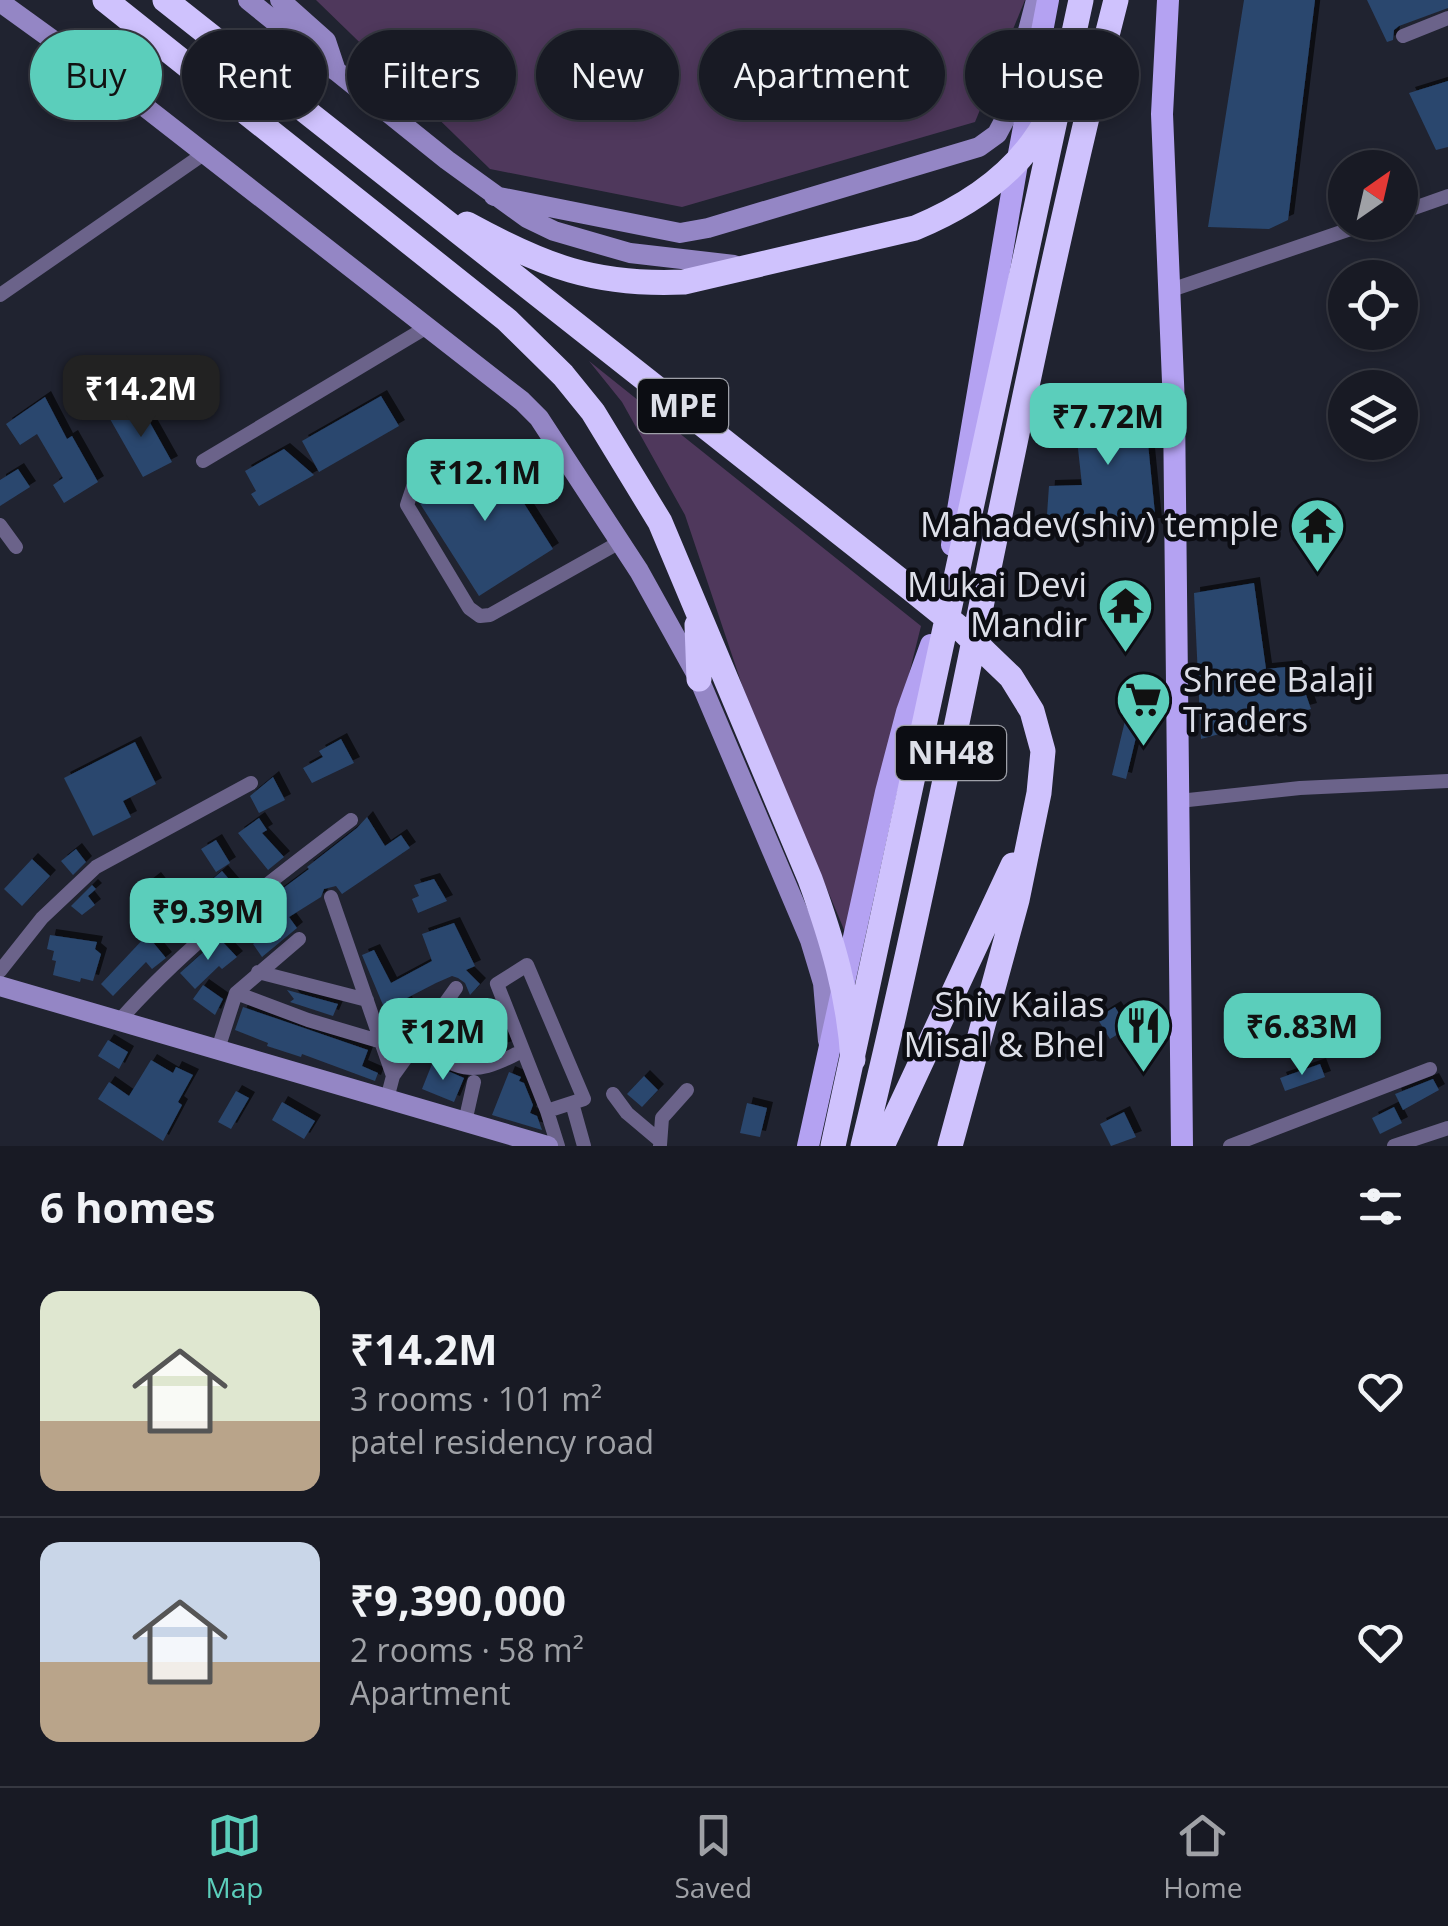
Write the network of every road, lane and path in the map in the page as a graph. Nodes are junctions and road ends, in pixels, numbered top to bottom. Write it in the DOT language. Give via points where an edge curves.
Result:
graph roads {
  1 [pos="105,0"];
  2 [pos="165,0"];
  3 [pos="248,0"];
  4 [pos="280,0"];
  5 [pos="1036,0"];
  6 [pos="1048,0"];
  7 [pos="1081,0"];
  8 [pos="1116,0"];
  9 [pos="1168,0"];
  10 [pos="0,2"];
  11 [pos="1448,18"];
  12 [pos="1075,30"];
  13 [pos="1404,36"];
  14 [pos="337,72"];
  15 [pos="1047,120"];
  16 [pos="1056,120"];
  17 [pos="205,153"];
  18 [pos="1016,164"];
  19 [pos="410,193"];
  20 [pos="494,196"];
  21 [pos="1447,197"];
  22 [pos="1418,206"];
  23 [pos="1328,237"];
  24 [pos="748,267"];
  25 [pos="1171,290"];
  26 [pos="0,295"];
  27 [pos="426,327"];
  28 [pos="203,461"];
  29 [pos="429,474"];
  30 [pos="0,524"];
  31 [pos="620,542"];
  32 [pos="16,547"];
  33 [pos="696,605"];
  34 [pos="942,627"];
  35 [pos="700,679"];
  36 [pos="1448,781"];
  37 [pos="251,783"];
  38 [pos="1180,801"];
  39 [pos="1035,809"];
  40 [pos="351,820"];
  41 [pos="331,897"];
  42 [pos="299,939"];
  43 [pos="0,971"];
  44 [pos="258,972"];
  45 [pos="0,986"];
  46 [pos="456,988"];
  47 [pos="236,992"];
  48 [pos="367,1000"];
  49 [pos="119,1021"];
  50 [pos="418,1040"];
  51 [pos="382,1042"];
  52 [pos="829,1048"];
  53 [pos="218,1049"];
  54 [pos="516,1054"];
  55 [pos="853,1060"];
  56 [pos="1430,1069"];
  57 [pos="392,1076"];
  58 [pos="474,1082"];
  59 [pos="687,1090"];
  60 [pos="612,1094"];
  61 [pos="386,1099"];
  62 [pos="572,1103"];
  63 [pos="547,1111"];
  64 [pos="465,1122"];
  65 [pos="1448,1128"];
  66 [pos="659,1143"];
  67 [pos="548,1146"];
  68 [pos="558,1146"];
  69 [pos="584,1146"];
  70 [pos="808,1146"];
  71 [pos="833,1146"];
  72 [pos="863,1146"];
  73 [pos="882,1146"];
  74 [pos="950,1146"];
  75 [pos="1182,1146"];
  76 [pos="1230,1146"];
  77 [pos="1394,1146"];
  1 -- 33 [label="highway, MPE" via="507,320 563,374 594,412 660,522"];
  2 -- 19 [label="highway, MPE"];
  3 -- 14 [label="street"];
  4 -- 14 [label="street" via="326,41"];
  5 -- 20 [label="street" via="1005,120 979,147 680,233"];
  6 -- 18 [label="main road"];
  7 -- 12 [label="highway, NH48"];
  8 -- 72 [label="highway, NH48"];
  9 -- 25 [label="main road" via="1162,114"];
  10 -- 17 [label="street"];
  11 -- 13 [label="street"];
  14 -- 20 [label="street"];
  15 -- 18 [label="highway"];
  16 -- 34 [label="highway, NH48"];
  17 -- 26 [label="street"];
  17 -- 27 [label="street"];
  18 -- 24 [label="highway" via="962,206 916,228"];
  18 -- 34 [label="main road"];
  19 -- 24 [label="highway" via="512,248 587,277 684,282"];
  19 -- 39 [label="highway, MPE" via="1000,664 1026,700 1040,737"];
  20 -- 24 [label="street" via="582,240 662,259"];
  21 -- 22 [label="street"];
  23 -- 25 [label="street"];
  25 -- 38 [label="main road"];
  27 -- 28 [label="street"];
  27 -- 31 [label="street" via="540,418"];
  29 -- 31 [label="street" via="407,504 480,616"];
  30 -- 32 [label="street"];
  31 -- 35 [label="street"];
  33 -- 35 [label="highway"];
  33 -- 55 [label="highway, MPE" via="830,933"];
  34 -- 52 [label="main road" via="907,712"];
  34 -- 55 [label="highway, NH48"];
  35 -- 52 [label="street" via="810,940 823,984"];
  36 -- 38 [label="street"];
  37 -- 43 [label="street" via="96,867 42,918"];
  38 -- 75 [label="main road"];
  39 -- 73 [label="highway, MPE"];
  39 -- 74 [label="highway"];
  40 -- 49 [label="street" via="192,946"];
  41 -- 48 [label="street"];
  42 -- 44 [label="street"];
  44 -- 47 [label="street"];
  44 -- 48 [label="street"];
  45 -- 49 [label="street"];
  46 -- 50 [label="street"];
  47 -- 51 [label="street"];
  47 -- 53 [label="street"];
  48 -- 51 [label="street"];
  49 -- 53 [label="street"];
  50 -- 54 [label="street" via="466,1069"];
  50 -- 57 [label="street"];
  51 -- 57 [label="street"];
  52 -- 70 [label="main road"];
  53 -- 61 [label="street"];
  55 -- 71 [label="highway, NH48"];
  56 -- 76 [label="street"];
  57 -- 61 [label="street"];
  58 -- 64 [label="street"];
  59 -- 66 [label="street" via="662,1118"];
  60 -- 66 [label="street"];
  61 -- 64 [label="street"];
  62 -- 63 [label="street"];
  62 -- 63 [label="street" via="584,1098 527,965 496,984"];
  62 -- 69 [label="street"];
  63 -- 68 [label="street"];
  64 -- 67 [label="street"];
  65 -- 77 [label="street"];
}
